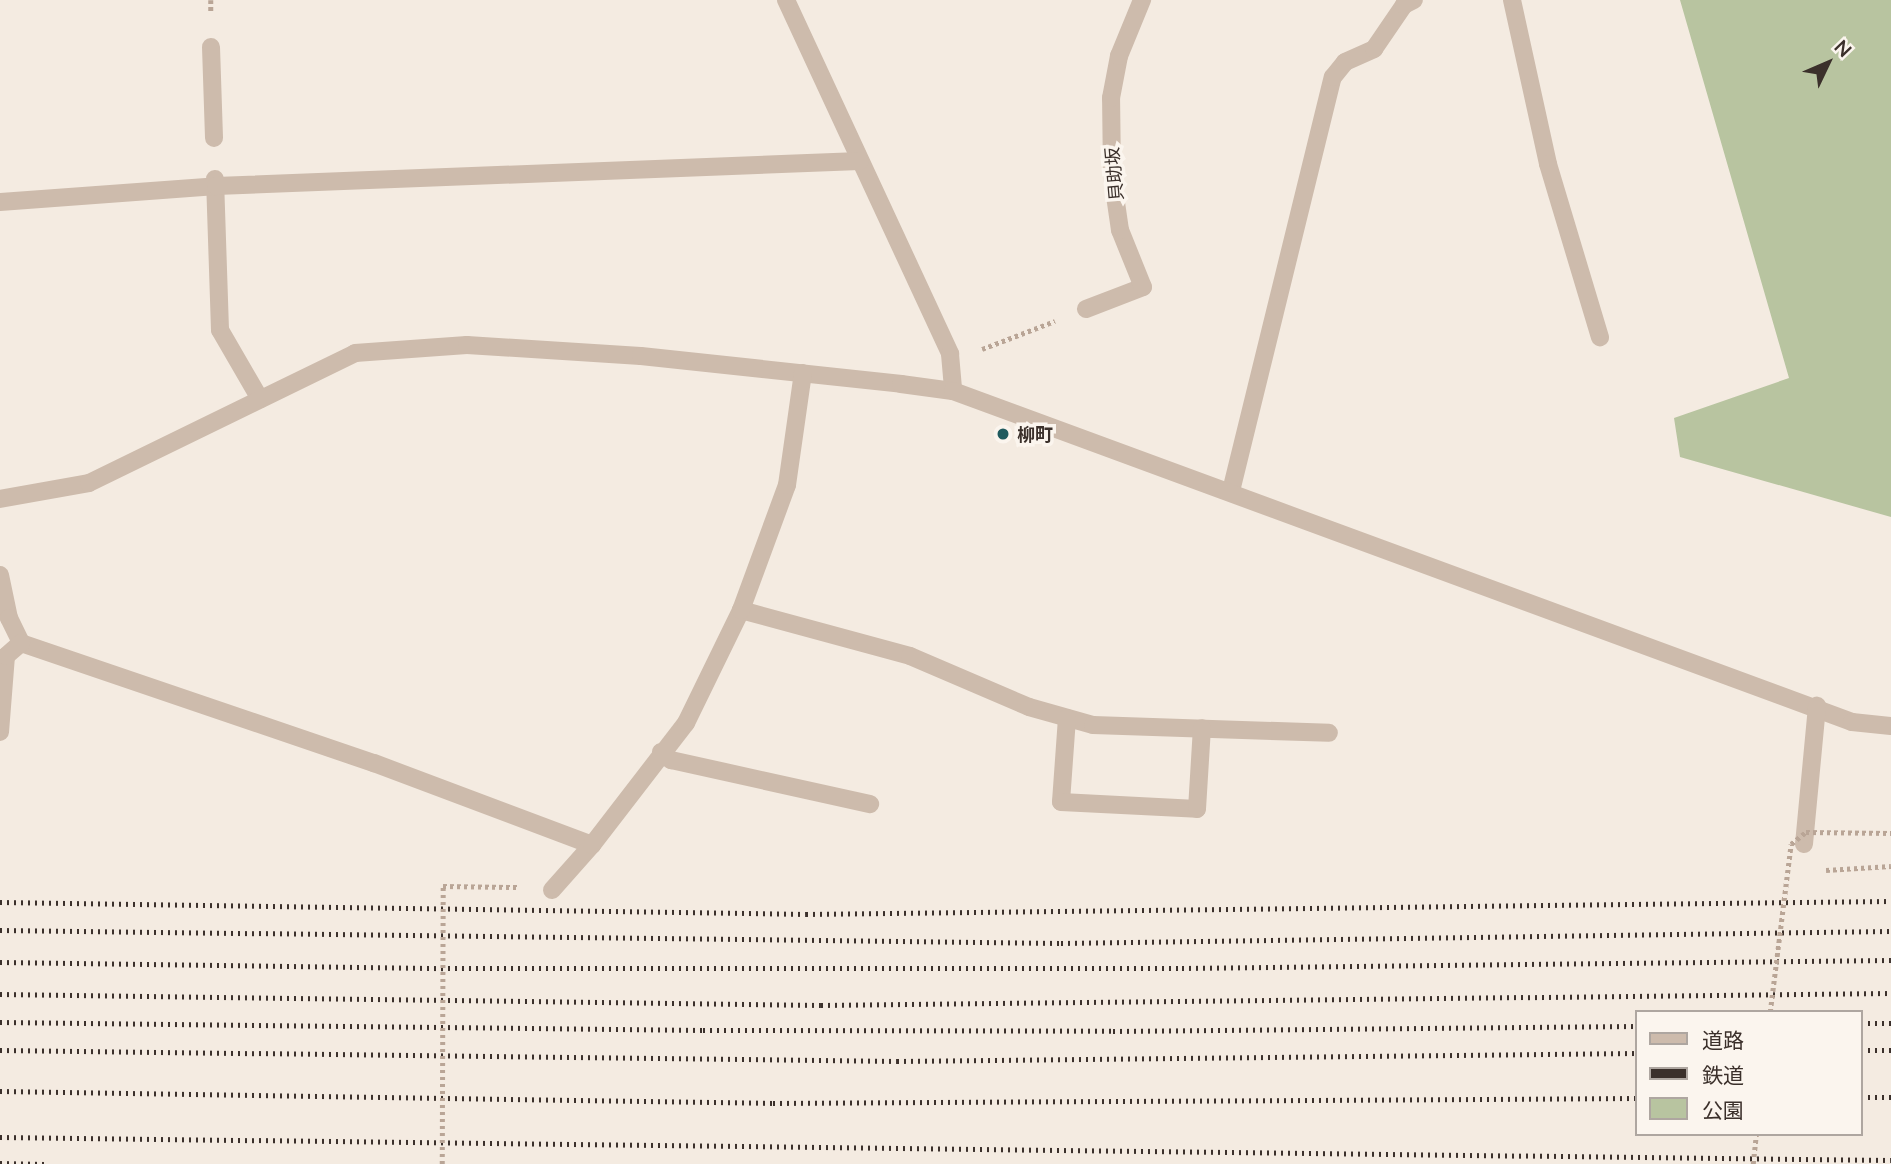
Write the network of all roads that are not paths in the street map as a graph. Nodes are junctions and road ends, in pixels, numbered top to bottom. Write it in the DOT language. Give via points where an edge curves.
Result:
graph roads {
  1 [pos="786,0"];
  2 [pos="1142,0"];
  3 [pos="1414,0"];
  4 [pos="1512,0"];
  5 [pos="211,47"];
  6 [pos="214,138"];
  7 [pos="860,161"];
  8 [pos="216,182"];
  9 [pos="0,202"];
  10 [pos="1086,309"];
  11 [pos="1601,337"];
  12 [pos="803,373"];
  13 [pos="953,391"];
  14 [pos="260,398"];
  15 [pos="1231,491"];
  16 [pos="0,499"];
  17 [pos="0,575"];
  18 [pos="741,610"];
  19 [pos="21,643"];
  20 [pos="1817,706"];
  21 [pos="1067,718"];
  22 [pos="1891,726"];
  23 [pos="1202,729"];
  24 [pos="0,732"];
  25 [pos="1329,733"];
  26 [pos="661,752"];
  27 [pos="870,804"];
  28 [pos="1804,844"];
  29 [pos="592,845"];
  30 [pos="552,890"];
  1 -- 7 [label="street"];
  2 -- 10 [label="street, 貝助坂" via="1119,55 1111,98 1112,175 1120,230 1143,288"];
  3 -- 15 [label="street" via="1404,5 1374,49 1345,62 1333,77"];
  4 -- 11 [label="street" via="1548,163"];
  5 -- 6 [label="street"];
  7 -- 8 [label="street"];
  7 -- 13 [label="street" via="950,354"];
  8 -- 9 [label="street"];
  8 -- 14 [label="street" via="220,330"];
  12 -- 13 [label="street"];
  12 -- 14 [label="street" via="467,345 355,353"];
  12 -- 18 [label="street" via="787,485"];
  13 -- 15 [label="street"];
  14 -- 16 [label="street" via="89,483"];
  15 -- 20 [label="street"];
  17 -- 19 [label="street" via="9,618"];
  18 -- 21 [label="street" via="909,656 1029,707"];
  18 -- 26 [label="street" via="686,723"];
  19 -- 24 [label="street" via="6,656"];
  19 -- 29 [label="street" via="374,763"];
  20 -- 22 [label="street" via="1852,722"];
  20 -- 28 [label="street"];
  21 -- 23 [label="street" via="1093,725"];
  21 -- 23 [label="street" via="1060,802 1196,809"];
  23 -- 25 [label="street"];
  26 -- 27 [label="street" via="671,760"];
  26 -- 29 [label="street"];
  29 -- 30 [label="street"];
}
